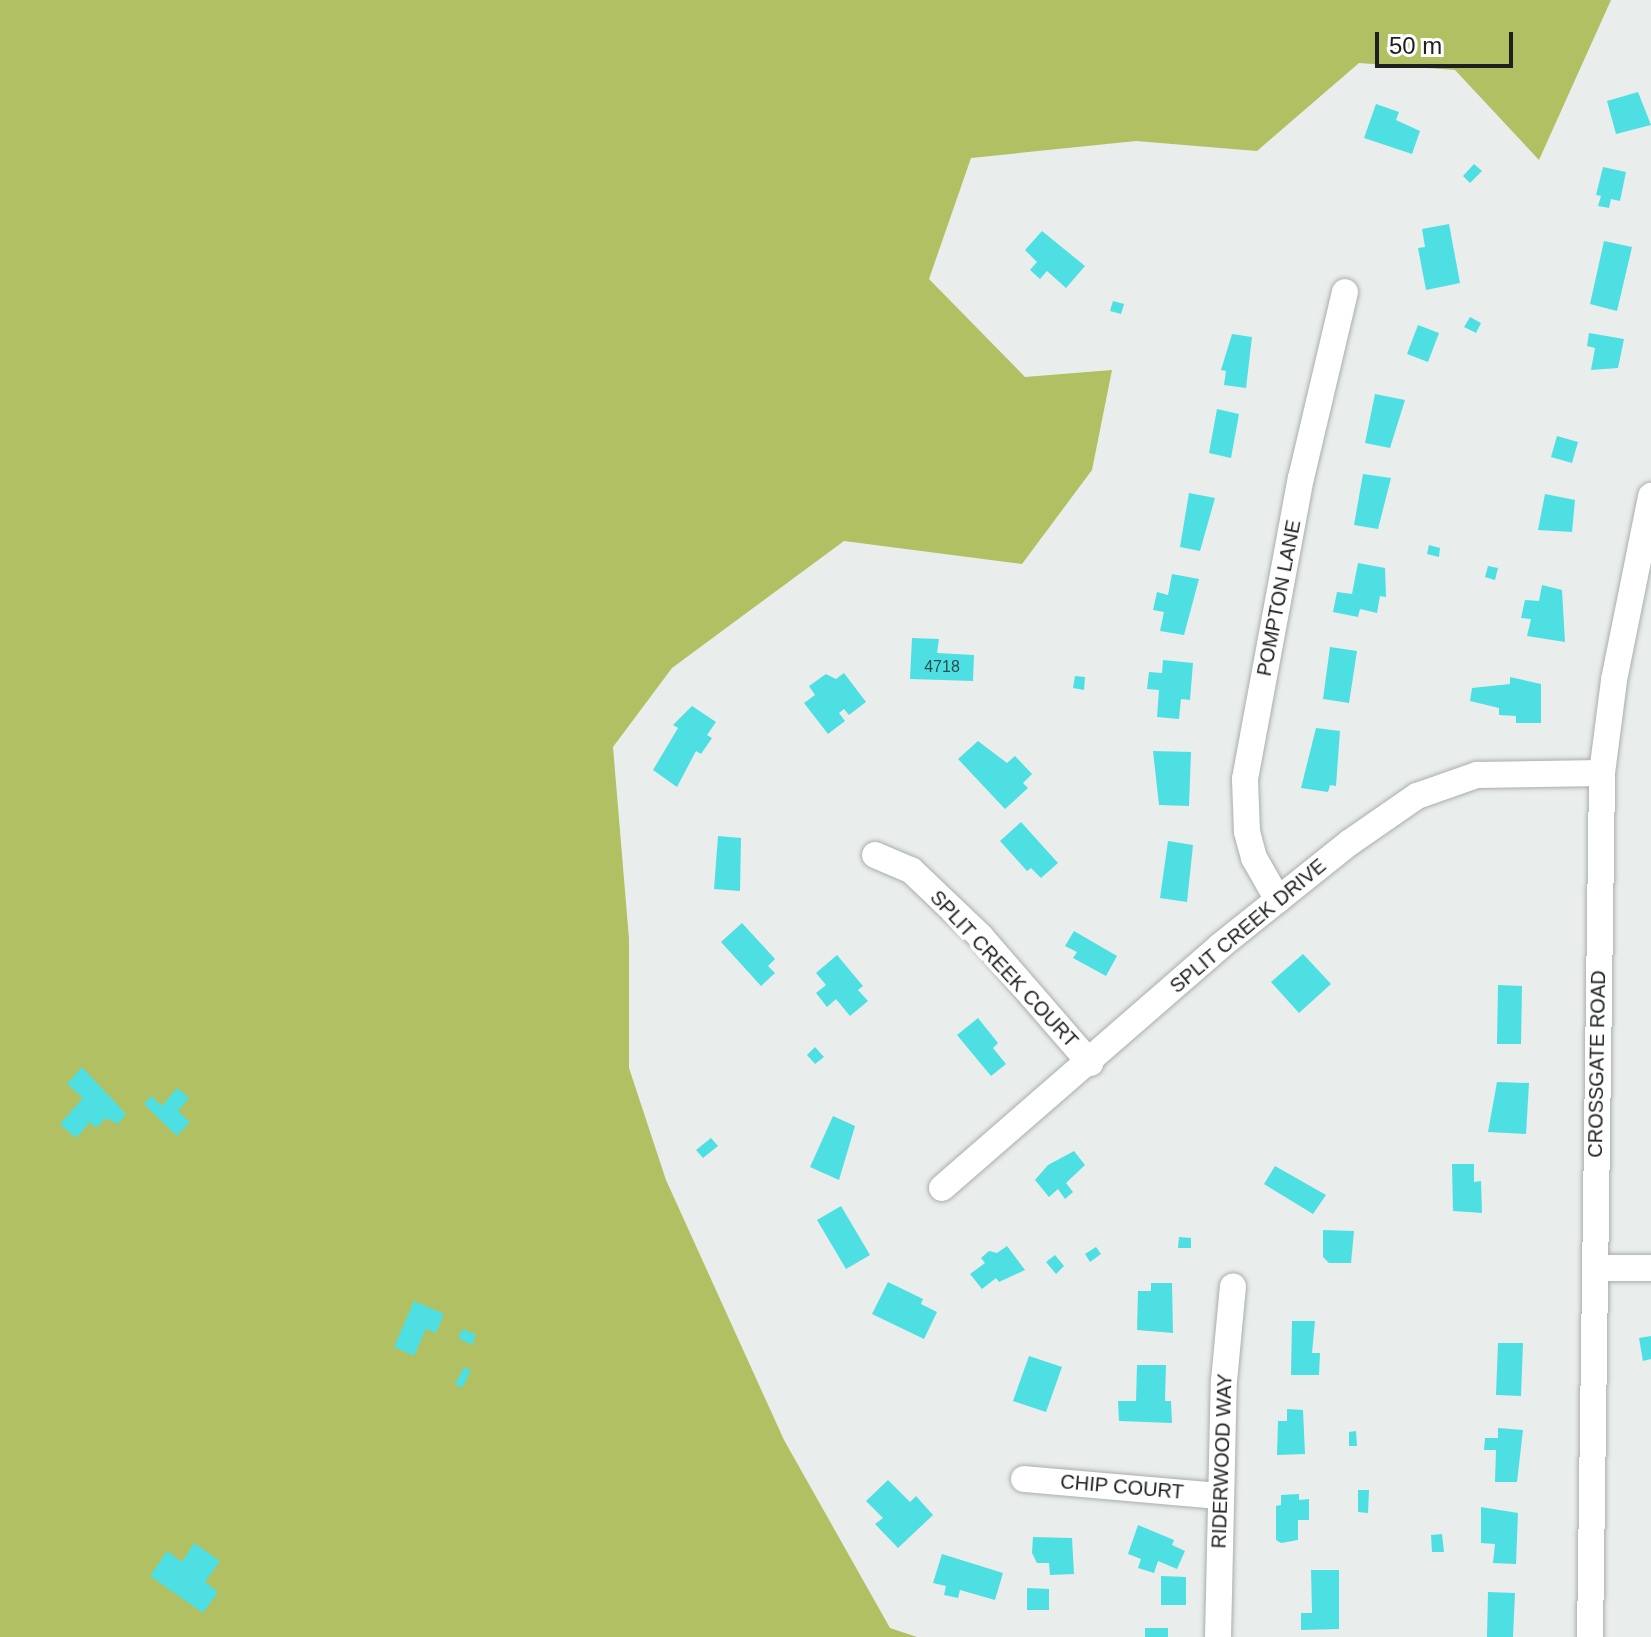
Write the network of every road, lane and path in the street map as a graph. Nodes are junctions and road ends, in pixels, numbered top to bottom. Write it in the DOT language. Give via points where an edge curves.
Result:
graph roads {
  1 [pos="1345,292"];
  2 [pos="1651,496"];
  3 [pos="1602,773"];
  4 [pos="875,855"];
  5 [pos="1278,900"];
  6 [pos="1090,1063"];
  7 [pos="942,1188"];
  8 [pos="1596,1268"];
  9 [pos="1651,1268"];
  10 [pos="1233,1286"];
  11 [pos="1024,1479"];
  12 [pos="1220,1496"];
  13 [pos="1218,1637"];
  14 [pos="1590,1637"];
  1 -- 5 [label="street, POMPTON LANE" via="1301,478 1245,779 1247,832"];
  2 -- 3 [label="street, CROSSGATE ROAD" via="1614,680"];
  3 -- 5 [label="street, SPLIT CREEK DRIVE" via="1477,775 1443,784 1368,829"];
  3 -- 8 [label="street, CROSSGATE ROAD"];
  4 -- 6 [label="street, SPLIT CREEK COURT" via="894,860 921,880 981,937"];
  5 -- 6 [label="street, SPLIT CREEK DRIVE"];
  6 -- 7 [label="street, SPLIT CREEK DRIVE"];
  8 -- 9 [label="street"];
  8 -- 14 [label="street, CROSSGATE ROAD"];
  10 -- 12 [label="street, RIDERWOOD WAY"];
  11 -- 12 [label="street, CHIP COURT"];
  12 -- 13 [label="street, RIDERWOOD WAY"];
}
